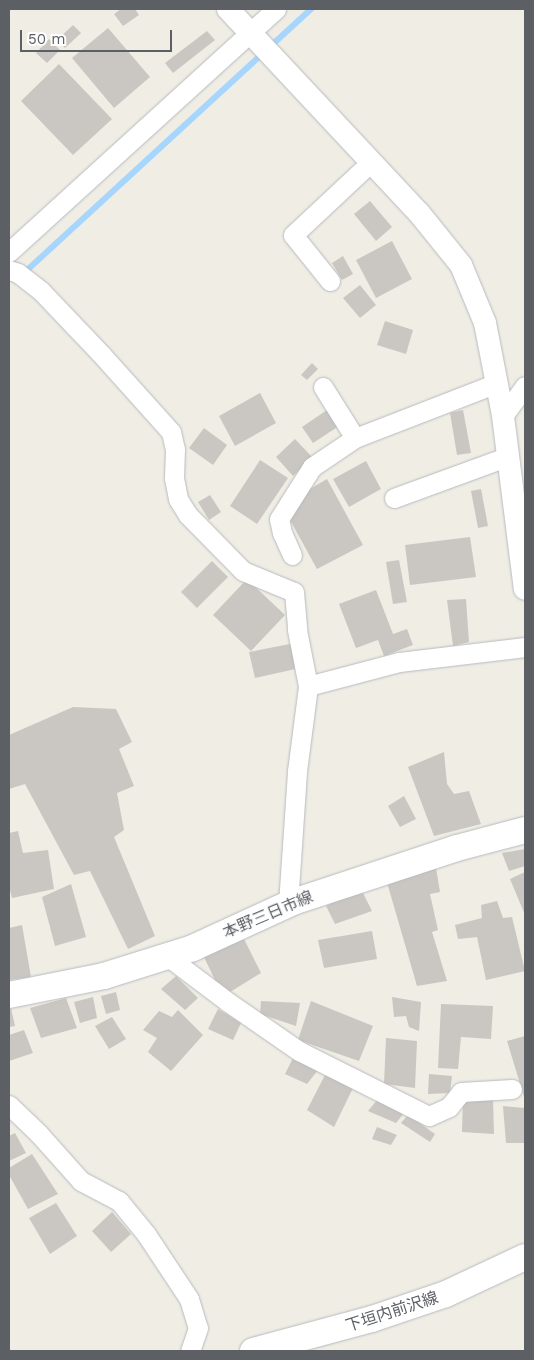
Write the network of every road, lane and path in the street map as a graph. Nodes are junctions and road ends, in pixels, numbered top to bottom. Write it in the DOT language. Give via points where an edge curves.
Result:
graph roads {
  1 [pos="228,9"];
  2 [pos="276,9"];
  3 [pos="261,45"];
  4 [pos="371,162"];
  5 [pos="9,252"];
  6 [pos="9,270"];
  7 [pos="330,281"];
  8 [pos="497,383"];
  9 [pos="525,386"];
  10 [pos="323,387"];
  11 [pos="503,416"];
  12 [pos="355,438"];
  13 [pos="508,456"];
  14 [pos="394,498"];
  15 [pos="292,554"];
  16 [pos="525,589"];
  17 [pos="525,647"];
  18 [pos="308,686"];
  19 [pos="525,830"];
  20 [pos="288,904"];
  21 [pos="167,956"];
  22 [pos="9,994"];
  23 [pos="512,1089"];
  24 [pos="9,1106"];
  25 [pos="525,1258"];
  26 [pos="190,1351"];
  27 [pos="253,1351"];
  1 -- 3 [label="street"];
  2 -- 3 [label="street"];
  3 -- 4 [label="street"];
  3 -- 5 [label="street"];
  4 -- 7 [label="street" via="292,235"];
  4 -- 8 [label="street" via="419,213 461,265 485,323"];
  6 -- 18 [label="street" via="41,291 171,432 178,499 188,515 243,571 294,592 296,630"];
  8 -- 11 [label="street"];
  8 -- 12 [label="street"];
  9 -- 11 [label="street"];
  10 -- 12 [label="street"];
  11 -- 13 [label="street"];
  12 -- 15 [label="street" via="312,467 279,519"];
  13 -- 14 [label="street"];
  13 -- 16 [label="street"];
  17 -- 18 [label="street" via="399,662"];
  18 -- 20 [label="street" via="297,771"];
  19 -- 20 [label="main road, 本野三日市線" via="379,872"];
  20 -- 21 [label="main road, 本野三日市線" via="193,948"];
  21 -- 22 [label="main road, 本野三日市線" via="104,976"];
  21 -- 23 [label="street" via="299,1051 429,1116 449,1107 461,1092"];
  24 -- 26 [label="street" via="81,1181 119,1201 146,1234 189,1299 198,1328"];
  25 -- 27 [label="main road, 下垣内前沢線" via="427,1301 372,1320"];
}
